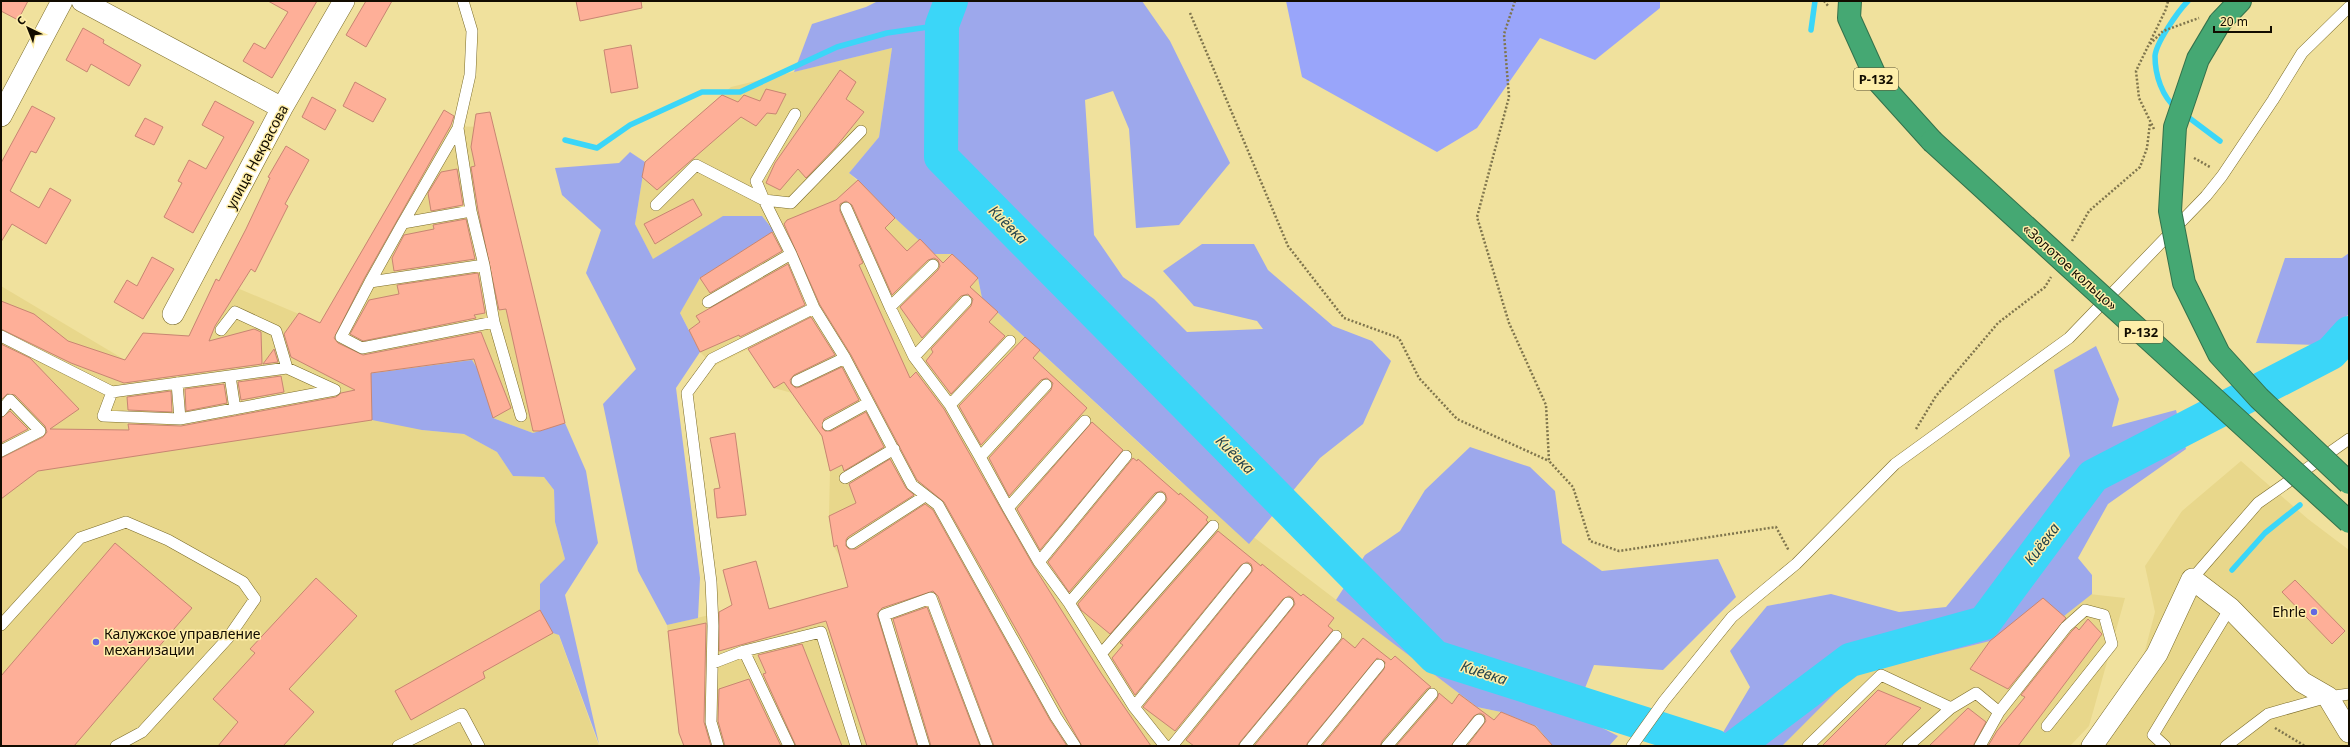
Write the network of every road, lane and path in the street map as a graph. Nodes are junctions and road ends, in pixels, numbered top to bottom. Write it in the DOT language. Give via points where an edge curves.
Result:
graph roads {
  1 [pos="62,1"];
  2 [pos="82,1"];
  3 [pos="344,1"];
  4 [pos="463,1"];
  5 [pos="1514,1"];
  6 [pos="1850,1"];
  7 [pos="2168,1"];
  8 [pos="2240,1"];
  9 [pos="2349,7"];
  10 [pos="1190,13"];
  11 [pos="2211,19"];
  12 [pos="2148,46"];
  13 [pos="282,108"];
  14 [pos="795,114"];
  15 [pos="1,116"];
  16 [pos="458,128"];
  17 [pos="861,131"];
  18 [pos="764,200"];
  19 [pos="656,205"];
  20 [pos="846,208"];
  21 [pos="470,211"];
  22 [pos="403,223"];
  23 [pos="2071,242"];
  24 [pos="791,254"];
  25 [pos="933,264"];
  26 [pos="484,265"];
  27 [pos="2052,274"];
  28 [pos="370,282"];
  29 [pos="708,302"];
  30 [pos="966,302"];
  31 [pos="890,307"];
  32 [pos="814,308"];
  33 [pos="173,314"];
  34 [pos="494,322"];
  35 [pos="221,330"];
  36 [pos="1,336"];
  37 [pos="1010,341"];
  38 [pos="914,357"];
  39 [pos="845,358"];
  40 [pos="287,368"];
  41 [pos="230,376"];
  42 [pos="797,381"];
  43 [pos="177,383"];
  44 [pos="1046,385"];
  45 [pos="112,392"];
  46 [pos="868,403"];
  47 [pos="950,405"];
  48 [pos="235,409"];
  49 [pos="1,411"];
  50 [pos="521,416"];
  51 [pos="180,419"];
  52 [pos="1085,421"];
  53 [pos="828,425"];
  54 [pos="1916,430"];
  55 [pos="2349,439"];
  56 [pos="894,449"];
  57 [pos="1,451"];
  58 [pos="1126,456"];
  59 [pos="980,457"];
  60 [pos="1549,461"];
  61 [pos="845,478"];
  62 [pos="2349,483"];
  63 [pos="925,496"];
  64 [pos="1160,498"];
  65 [pos="1008,508"];
  66 [pos="2349,522"];
  67 [pos="1213,526"];
  68 [pos="852,543"];
  69 [pos="1039,562"];
  70 [pos="1796,564"];
  71 [pos="1246,569"];
  72 [pos="2192,579"];
  73 [pos="1069,603"];
  74 [pos="1288,603"];
  75 [pos="2230,608"];
  76 [pos="1,625"];
  77 [pos="1336,636"];
  78 [pos="744,652"];
  79 [pos="1101,654"];
  80 [pos="713,663"];
  81 [pos="1378,665"];
  82 [pos="1432,694"];
  83 [pos="2349,694"];
  84 [pos="2328,697"];
  85 [pos="1134,707"];
  86 [pos="1951,708"];
  87 [pos="1999,712"];
  88 [pos="2262,718"];
  89 [pos="1480,720"];
  90 [pos="2046,726"];
  91 [pos="2349,732"];
  92 [pos="1633,745"];
  93 [pos="116,746"];
  94 [pos="398,746"];
  95 [pos="479,746"];
  96 [pos="718,746"];
  97 [pos="789,746"];
  98 [pos="856,746"];
  99 [pos="924,746"];
  100 [pos="987,746"];
  101 [pos="1075,746"];
  102 [pos="1165,746"];
  103 [pos="1172,746"];
  104 [pos="1245,746"];
  105 [pos="1313,746"];
  106 [pos="1387,746"];
  107 [pos="1458,746"];
  108 [pos="1808,746"];
  109 [pos="1908,746"];
  110 [pos="1980,746"];
  111 [pos="2092,746"];
  112 [pos="2165,746"];
  113 [pos="2226,746"];
  114 [pos="2305,746"];
  1 -- 15 [label="street"];
  2 -- 13 [label="street"];
  3 -- 13 [label="street, улица Некрасова"];
  4 -- 16 [label="lane" via="472,31 470,75"];
  5 -- 60 [label="path" via="1504,34 1509,97 1477,217 1509,323 1546,404"];
  6 -- 66 [label="highway, «Золотое кольцо» / Р-132, bridge" via="1850,18 1877,80 1932,141"];
  7 -- 12 [label="path"];
  8 -- 11 [label="highway"];
  9 -- 70 [label="lane" via="2302,53 2269,107 2206,196 2069,338 1895,464"];
  10 -- 60 [label="path" via="1288,246 1344,318 1399,338 1420,378 1457,419"];
  11 -- 12 [label="path" via="2163,31"];
  11 -- 62 [label="highway, bridge" via="2175,127 2170,211 2184,283 2219,354 2259,398"];
  12 -- 23 [label="path" via="2136,72 2139,98 2150,123 2147,148 2140,166 2089,211"];
  13 -- 33 [label="street, улица Некрасова"];
  14 -- 18 [label="lane" via="756,181"];
  16 -- 21 [label="lane"];
  16 -- 22 [label="lane"];
  17 -- 18 [label="lane" via="791,203"];
  18 -- 19 [label="lane" via="696,166"];
  18 -- 24 [label="lane"];
  20 -- 31 [label="lane"];
  21 -- 22 [label="lane"];
  21 -- 26 [label="lane"];
  22 -- 28 [label="lane"];
  24 -- 29 [label="lane"];
  24 -- 32 [label="lane"];
  25 -- 31 [label="lane"];
  26 -- 28 [label="lane"];
  26 -- 34 [label="lane"];
  27 -- 54 [label="path" via="2045,287 1998,323 1936,396"];
  28 -- 34 [label="lane" via="341,337 362,348"];
  30 -- 38 [label="lane"];
  31 -- 38 [label="lane"];
  32 -- 39 [label="lane"];
  32 -- 80 [label="lane" via="712,359 687,394 711,582"];
  34 -- 50 [label="lane"];
  35 -- 40 [label="lane" via="235,312 276,331"];
  36 -- 45 [label="lane"];
  37 -- 47 [label="lane"];
  38 -- 47 [label="lane"];
  39 -- 42 [label="lane"];
  39 -- 46 [label="lane"];
  40 -- 41 [label="lane"];
  40 -- 48 [label="lane" via="335,390"];
  41 -- 43 [label="lane"];
  41 -- 48 [label="lane"];
  43 -- 45 [label="lane"];
  43 -- 51 [label="lane"];
  44 -- 59 [label="lane"];
  45 -- 51 [label="lane" via="103,416"];
  46 -- 53 [label="lane"];
  46 -- 56 [label="lane"];
  47 -- 59 [label="lane"];
  48 -- 51 [label="lane"];
  49 -- 57 [label="lane" via="10,400 40,431"];
  52 -- 65 [label="lane"];
  55 -- 72 [label="lane" via="2258,503"];
  56 -- 61 [label="lane"];
  56 -- 63 [label="lane" via="912,485"];
  58 -- 69 [label="lane"];
  59 -- 65 [label="lane"];
  60 -- 70 [label="path" via="1573,487 1590,541 1619,551 1776,527"];
  63 -- 68 [label="lane"];
  63 -- 101 [label="lane" via="938,505 1056,717"];
  64 -- 73 [label="lane"];
  65 -- 69 [label="lane"];
  67 -- 79 [label="lane"];
  69 -- 73 [label="lane"];
  70 -- 92 [label="lane" via="1732,617 1664,701"];
  71 -- 85 [label="lane"];
  72 -- 75 [label="street"];
  72 -- 111 [label="street" via="2157,654"];
  73 -- 79 [label="lane"];
  74 -- 103 [label="lane"];
  75 -- 84 [label="street" via="2302,682"];
  75 -- 112 [label="lane" via="2153,735"];
  76 -- 93 [label="lane" via="80,538 126,522 168,540 243,582 255,599 228,638 142,732"];
  77 -- 104 [label="lane"];
  78 -- 80 [label="lane"];
  78 -- 97 [label="lane"];
  78 -- 98 [label="lane" via="821,632"];
  79 -- 85 [label="lane"];
  80 -- 96 [label="lane" via="711,722"];
  81 -- 105 [label="lane"];
  82 -- 106 [label="lane"];
  83 -- 84 [label="lane"];
  84 -- 88 [label="lane"];
  84 -- 91 [label="street"];
  85 -- 102 [label="lane"];
  86 -- 87 [label="lane" via="1976,692"];
  86 -- 108 [label="lane" via="1881,674"];
  86 -- 109 [label="lane"];
  87 -- 90 [label="lane" via="2066,627 2085,610 2104,615 2112,644"];
  87 -- 110 [label="lane"];
  88 -- 113 [label="lane"];
  88 -- 114 [label="path"];
  89 -- 107 [label="lane"];
  94 -- 95 [label="lane" via="462,714"];
  99 -- 100 [label="lane" via="884,615 931,598"];
}
